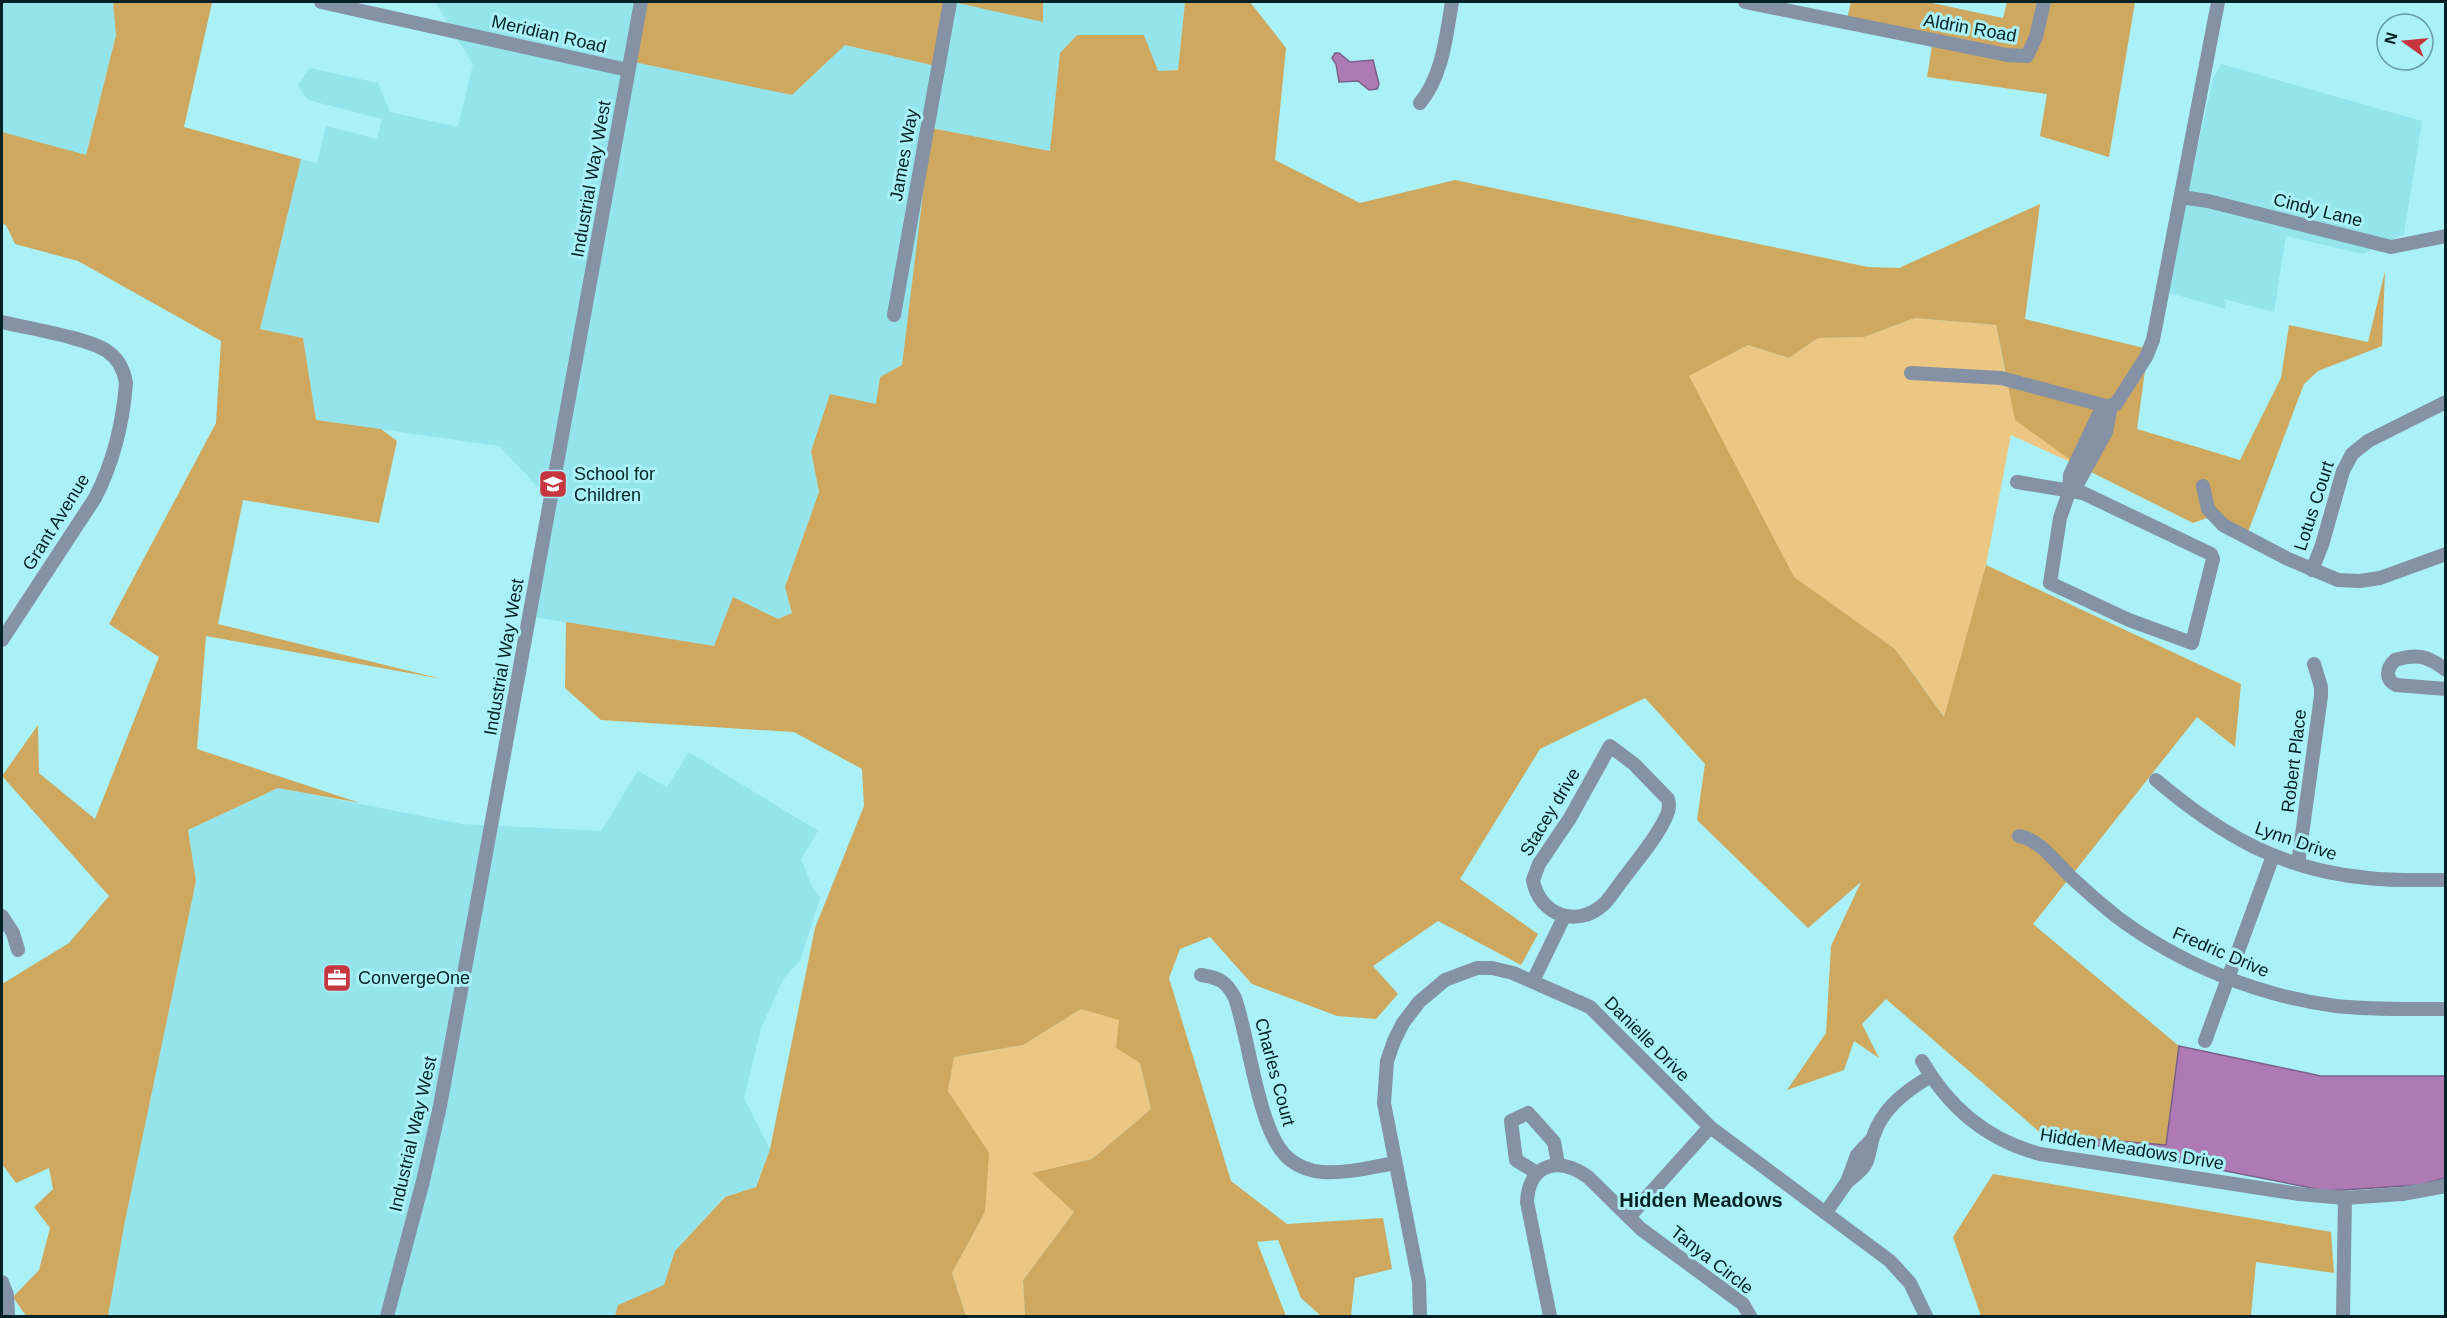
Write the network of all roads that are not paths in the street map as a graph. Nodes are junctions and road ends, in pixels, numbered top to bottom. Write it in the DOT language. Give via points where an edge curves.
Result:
graph roads {
  1 [pos="321,2"];
  2 [pos="641,2"];
  3 [pos="950,2"];
  4 [pos="1452,2"];
  5 [pos="1745,2"];
  6 [pos="2044,2"];
  7 [pos="2218,2"];
  8 [pos="628,70"];
  9 [pos="1420,103"];
  10 [pos="2181,196"];
  11 [pos="2445,236"];
  12 [pos="894,315"];
  13 [pos="2,322"];
  14 [pos="1911,372"];
  15 [pos="2445,402"];
  16 [pos="2109,408"];
  17 [pos="2017,482"];
  18 [pos="2203,486"];
  19 [pos="2069,492"];
  20 [pos="2445,554"];
  21 [pos="2312,570"];
  22 [pos="2,640"];
  23 [pos="2313,664"];
  24 [pos="2445,670"];
  25 [pos="2445,689"];
  26 [pos="2156,780"];
  27 [pos="2019,836"];
  28 [pos="2273,856"];
  29 [pos="2298,864"];
  30 [pos="2445,880"];
  31 [pos="2,916"];
  32 [pos="1564,917"];
  33 [pos="18,950"];
  34 [pos="1201,975"];
  35 [pos="2228,978"];
  36 [pos="1533,981"];
  37 [pos="2445,1009"];
  38 [pos="2205,1041"];
  39 [pos="1922,1061"];
  40 [pos="1931,1076"];
  41 [pos="1710,1127"];
  42 [pos="1395,1164"];
  43 [pos="1558,1164"];
  44 [pos="1537,1173"];
  45 [pos="2445,1185"];
  46 [pos="2345,1198"];
  47 [pos="1826,1212"];
  48 [pos="1629,1217"];
  49 [pos="2,1282"];
  50 [pos="8,1317"];
  51 [pos="387,1317"];
  52 [pos="1420,1317"];
  53 [pos="1550,1317"];
  54 [pos="1750,1317"];
  55 [pos="1926,1317"];
  56 [pos="2343,1317"];
  1 -- 8 [label="street, Meridian Road"];
  2 -- 8 [label="street, Industrial Way West"];
  3 -- 12 [label="street, James Way"];
  4 -- 9 [label="street" via="1437,74"];
  5 -- 6 [label="street, Aldrin Road" via="2027,56"];
  7 -- 10 [label="street"];
  8 -- 51 [label="street, Industrial Way West" via="440,1106"];
  10 -- 11 [label="street, Cindy Lane" via="2391,247"];
  10 -- 16 [label="street" via="2151,347 2116,404"];
  13 -- 22 [label="street, Grant Avenue" via="98,345 117,360 126,383 105,478"];
  14 -- 16 [label="street" via="2001,378"];
  15 -- 21 [label="street, Lotus Court" via="2368,441 2352,454"];
  16 -- 19 [label="street" via="2098,416 2070,475"];
  17 -- 19 [label="street"];
  18 -- 21 [label="street" via="2208,509 2223,525"];
  19 -- 19 [label="street" via="2060,518 2050,583 2129,620 2192,643 2212,556 2083,493"];
  20 -- 21 [label="street" via="2372,580 2338,580"];
  23 -- 29 [label="street, Robert Place" via="2321,696"];
  24 -- 25 [label="street" via="2434,660 2418,655 2395,660 2388,675 2397,684"];
  26 -- 28 [label="street, Lynn Drive" via="2215,826"];
  27 -- 35 [label="street, Fredric Drive" via="2044,850 2092,897 2138,931"];
  28 -- 29 [label="street, Lynn Drive"];
  28 -- 35 [label="street"];
  29 -- 30 [label="street, Lynn Drive" via="2369,878"];
  31 -- 33 [label="street"];
  32 -- 32 [label="street, Stacey drive" via="1579,916 1602,906 1650,843 1670,807 1668,799 1634,764 1610,746 1536,869 1534,884 1542,902"];
  32 -- 36 [label="street"];
  34 -- 42 [label="street, Charles Court" via="1218,977 1235,998 1264,1113 1287,1158 1323,1172"];
  35 -- 37 [label="street, Fredric Drive" via="2336,1006"];
  35 -- 38 [label="street"];
  36 -- 41 [label="street, Danielle Drive" via="1590,1007"];
  36 -- 42 [label="street, Danielle Drive" via="1499,969 1471,970 1436,986 1412,1011 1394,1041 1384,1081"];
  39 -- 40 [label="street, Hidden Meadows Drive"];
  40 -- 46 [label="street, Hidden Meadows Drive" via="1947,1099 1971,1121 2002,1140 2031,1151"];
  40 -- 47 [label="street" via="1895,1101 1871,1140 1868,1162 1847,1182"];
  41 -- 47 [label="street, Danielle Drive"];
  41 -- 48 [label="street"];
  42 -- 52 [label="street, Danielle Drive" via="1419,1282"];
  43 -- 44 [label="street"];
  43 -- 44 [label="street" via="1554,1142 1528,1113 1511,1121 1516,1160"];
  43 -- 48 [label="street, Tanya Circle" via="1588,1177"];
  44 -- 53 [label="street" via="1527,1202"];
  45 -- 46 [label="street, Hidden Meadows Drive" via="2402,1194"];
  46 -- 56 [label="street"];
  47 -- 55 [label="street, Danielle Drive" via="1880,1251 1900,1271"];
  48 -- 54 [label="street, Tanya Circle" via="1743,1304"];
  49 -- 50 [label="street"];
}
